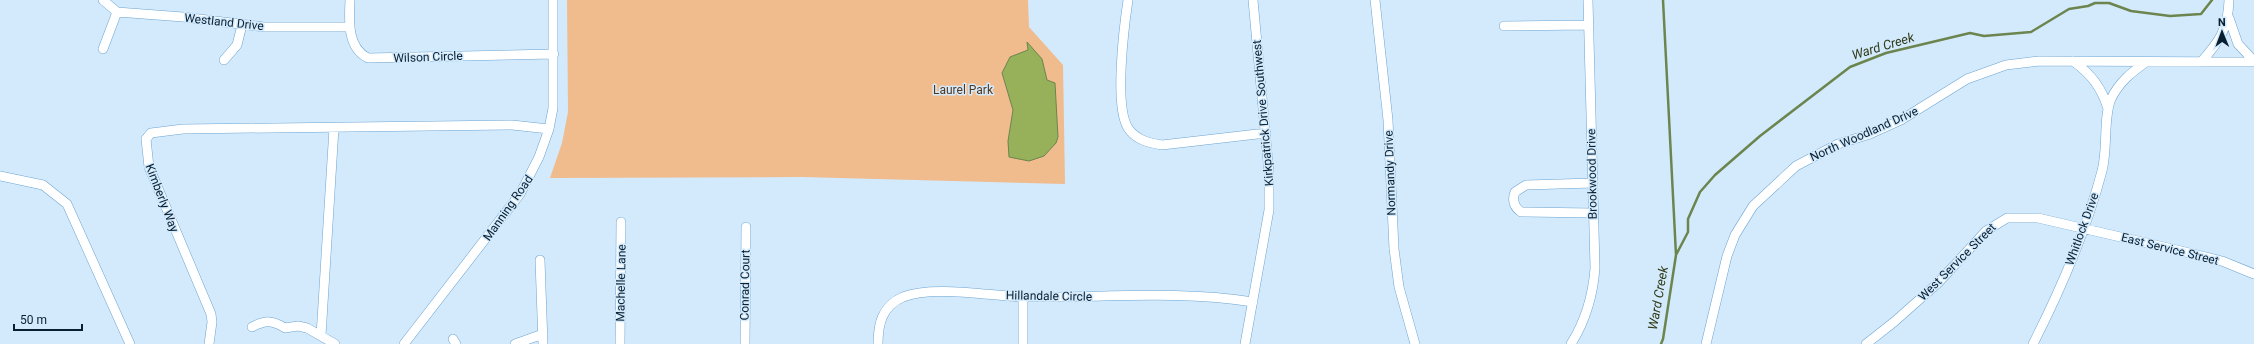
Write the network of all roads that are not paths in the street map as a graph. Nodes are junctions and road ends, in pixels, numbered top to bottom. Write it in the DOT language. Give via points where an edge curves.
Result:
graph roads {
  1 [pos="103,0"];
  2 [pos="350,0"];
  3 [pos="553,0"];
  4 [pos="1128,0"];
  5 [pos="1253,0"];
  6 [pos="1375,0"];
  7 [pos="1588,0"];
  8 [pos="2229,0"];
  9 [pos="117,12"];
  10 [pos="2229,18"];
  11 [pos="242,25"];
  12 [pos="1589,25"];
  13 [pos="1504,26"];
  14 [pos="349,27"];
  15 [pos="103,49"];
  16 [pos="554,54"];
  17 [pos="224,60"];
  18 [pos="2073,61"];
  19 [pos="2146,62"];
  20 [pos="2201,62"];
  21 [pos="2254,62"];
  22 [pos="2108,108"];
  23 [pos="334,128"];
  24 [pos="549,129"];
  25 [pos="1266,133"];
  26 [pos="0,176"];
  27 [pos="1592,183"];
  28 [pos="1593,213"];
  29 [pos="621,222"];
  30 [pos="746,226"];
  31 [pos="2084,229"];
  32 [pos="540,260"];
  33 [pos="2254,274"];
  34 [pos="1023,297"];
  35 [pos="1253,302"];
  36 [pos="252,327"];
  37 [pos="543,334"];
  38 [pos="321,336"];
  39 [pos="130,344"];
  40 [pos="209,344"];
  41 [pos="336,344"];
  42 [pos="404,344"];
  43 [pos="515,344"];
  44 [pos="543,344"];
  45 [pos="620,344"];
  46 [pos="744,344"];
  47 [pos="878,344"];
  48 [pos="1023,344"];
  49 [pos="1245,344"];
  50 [pos="1415,344"];
  51 [pos="1571,344"];
  52 [pos="1706,344"];
  53 [pos="1866,344"];
  54 [pos="2033,344"];
  1 -- 9 [label="street"];
  2 -- 14 [label="street, Wilson Circle"];
  3 -- 16 [label="street, Manning Road"];
  4 -- 25 [label="street" via="1121,109 1128,128 1134,134 1149,143 1162,145"];
  5 -- 25 [label="street, Kirkpatrick Drive Southwest"];
  6 -- 50 [label="street, Normandy Drive" via="1388,120 1394,249 1399,287"];
  7 -- 12 [label="street, Brookwood Drive"];
  8 -- 10 [label="street"];
  9 -- 11 [label="street, Westland Drive"];
  9 -- 15 [label="street"];
  10 -- 20 [label="street" via="2223,34"];
  10 -- 21 [label="street" via="2238,44"];
  11 -- 14 [label="street, Westland Drive"];
  11 -- 17 [label="street" via="237,45"];
  12 -- 13 [label="street"];
  12 -- 27 [label="street, Brookwood Drive"];
  14 -- 16 [label="street, Wilson Circle" via="357,52 368,58"];
  16 -- 24 [label="street, Manning Road" via="553,108"];
  18 -- 19 [label="street, North Woodland Drive"];
  18 -- 22 [label="street, Whitlock Drive" via="2094,80"];
  18 -- 52 [label="street, North Woodland Drive" via="2023,62 1987,71 1967,79 1901,120 1870,134 1838,144 1796,166 1754,206 1735,235 1727,256"];
  19 -- 20 [label="street, North Woodland Drive"];
  19 -- 22 [label="street, Whitlock Drive" via="2121,83"];
  20 -- 21 [label="street, North Woodland Drive"];
  22 -- 31 [label="street, Whitlock Drive" via="2105,157"];
  23 -- 24 [label="street, Kimberly Way" via="512,125"];
  23 -- 38 [label="street"];
  23 -- 40 [label="street, Kimberly Way" via="183,129 151,133 146,139 149,166 211,314"];
  24 -- 42 [label="street, Manning Road" via="539,157 520,194"];
  25 -- 35 [label="street, Kirkpatrick Drive Southwest" via="1269,210"];
  26 -- 39 [label="street" via="43,185 67,204"];
  27 -- 28 [label="street, Brookwood Drive"];
  27 -- 28 [label="street" via="1526,185 1515,192 1513,200 1521,212"];
  28 -- 51 [label="street, Brookwood Drive" via="1593,288 1585,320"];
  29 -- 45 [label="street, Machelle Lane"];
  30 -- 46 [label="street, Conrad Court"];
  31 -- 33 [label="street, East Service Street" via="2222,261"];
  31 -- 53 [label="street, West Service Street" via="2026,216 2015,216 2000,221 1986,230 1938,283"];
  31 -- 54 [label="street, Whitlock Drive" via="2050,311"];
  32 -- 37 [label="street"];
  34 -- 35 [label="street, Hillandale Circle" via="1197,296"];
  34 -- 47 [label="street, Hillandale Circle" via="938,292 910,295 890,305 882,315 878,327"];
  34 -- 48 [label="street"];
  35 -- 49 [label="street, Kirkpatrick Drive Southwest"];
  36 -- 38 [label="street" via="270,320 285,328 307,328"];
  37 -- 43 [label="street"];
  37 -- 44 [label="street"];
  38 -- 41 [label="street"];
}
